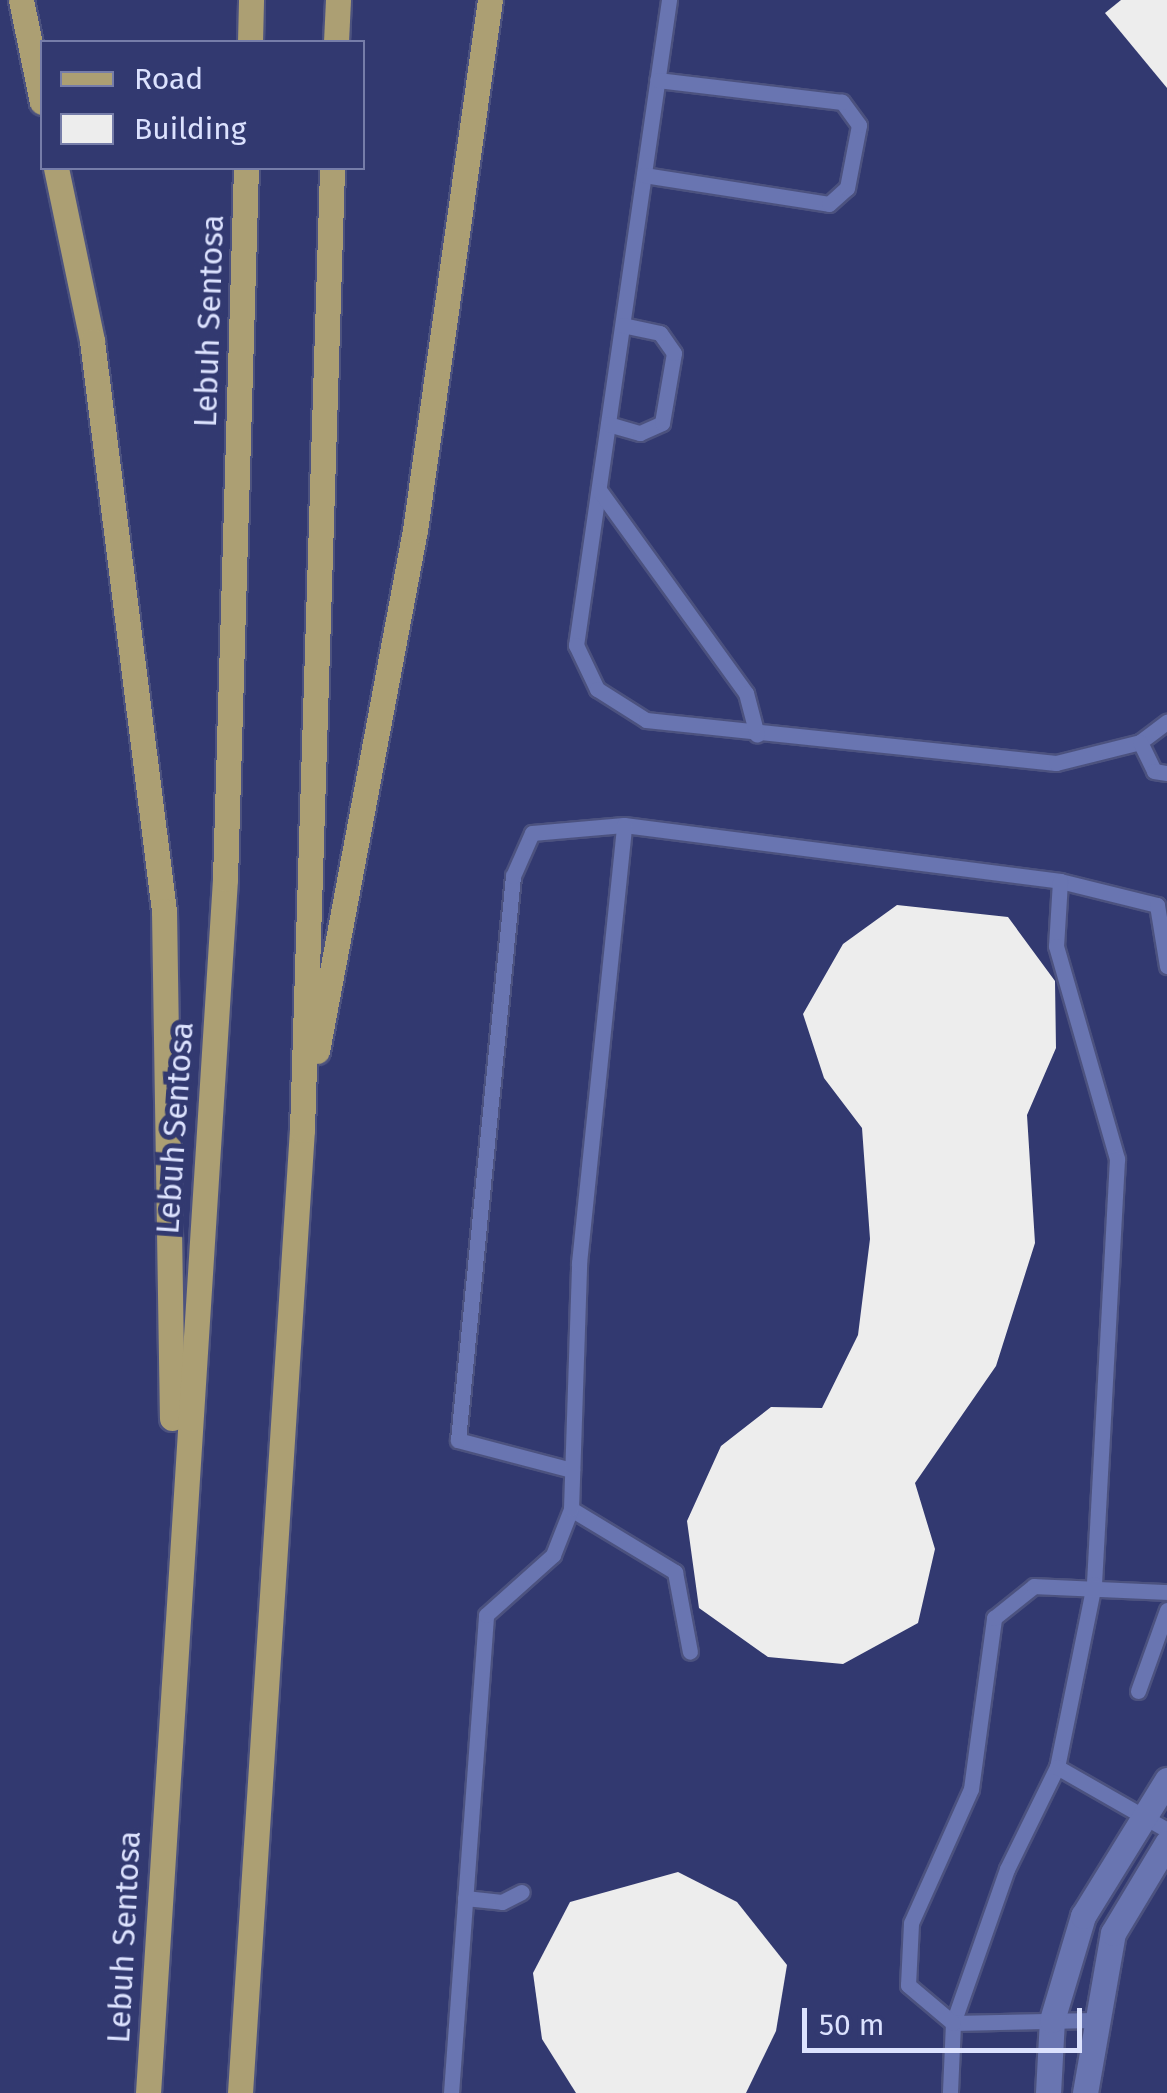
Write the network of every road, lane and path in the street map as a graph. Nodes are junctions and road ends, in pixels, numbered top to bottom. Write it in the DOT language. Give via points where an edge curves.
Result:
graph roads {
  1 [pos="21,0"];
  2 [pos="252,0"];
  3 [pos="338,0"];
  4 [pos="490,0"];
  5 [pos="668,0"];
  6 [pos="250,40"];
  7 [pos="336,40"];
  8 [pos="657,80"];
  9 [pos="40,92"];
  10 [pos="56,170"];
  11 [pos="246,170"];
  12 [pos="332,170"];
  13 [pos="644,174"];
  14 [pos="623,324"];
  15 [pos="608,424"];
  16 [pos="599,490"];
  17 [pos="1167,722"];
  18 [pos="757,735"];
  19 [pos="1140,742"];
  20 [pos="1167,773"];
  21 [pos="624,826"];
  22 [pos="1060,882"];
  23 [pos="1167,966"];
  24 [pos="302,1130"];
  25 [pos="572,1470"];
  26 [pos="570,1510"];
  27 [pos="1094,1584"];
  28 [pos="175,1588"];
  29 [pos="1167,1592"];
  30 [pos="1167,1610"];
  31 [pos="690,1652"];
  32 [pos="1138,1691"];
  33 [pos="1057,1767"];
  34 [pos="1167,1780"];
  35 [pos="1142,1815"];
  36 [pos="1167,1830"];
  37 [pos="1167,1843"];
  38 [pos="522,1892"];
  39 [pos="465,1898"];
  40 [pos="1052,2020"];
  41 [pos="1092,2020"];
  42 [pos="952,2023"];
  43 [pos="148,2093"];
  44 [pos="240,2093"];
  45 [pos="451,2093"];
  46 [pos="950,2093"];
  47 [pos="1048,2093"];
  48 [pos="1086,2093"];
  1 -- 9 [label="main road"];
  2 -- 6 [label="main road"];
  3 -- 7 [label="main road"];
  4 -- 24 [label="main road" via="416,530"];
  5 -- 8 [label="lane"];
  8 -- 13 [label="lane"];
  8 -- 13 [label="lane" via="842,102 858,125 847,188 829,204"];
  10 -- 28 [label="main road" via="92,340 164,911"];
  11 -- 28 [label="main road, Lebuh Sentosa" via="225,879"];
  12 -- 24 [label="main road"];
  13 -- 14 [label="lane"];
  14 -- 15 [label="lane"];
  14 -- 15 [label="lane" via="660,333 674,353 662,423 640,433"];
  15 -- 16 [label="lane"];
  16 -- 18 [label="lane" via="746,693"];
  16 -- 18 [label="lane" via="576,645 597,690 646,720"];
  17 -- 19 [label="lane"];
  18 -- 19 [label="lane" via="1056,763"];
  19 -- 20 [label="lane" via="1154,771"];
  21 -- 22 [label="lane"];
  21 -- 25 [label="lane" via="579,1263"];
  21 -- 25 [label="lane" via="532,834 513,876 458,1440"];
  22 -- 23 [label="lane" via="1158,904"];
  22 -- 27 [label="lane" via="1056,946 1117,1160"];
  24 -- 44 [label="main road"];
  25 -- 26 [label="lane"];
  26 -- 31 [label="lane" via="676,1572"];
  26 -- 39 [label="lane" via="552,1555 486,1615"];
  27 -- 29 [label="lane"];
  27 -- 33 [label="lane"];
  27 -- 42 [label="lane" via="1034,1586 994,1618 970,1789 911,1923 908,1985"];
  28 -- 43 [label="main road, Lebuh Sentosa"];
  30 -- 32 [label="lane"];
  33 -- 35 [label="lane"];
  33 -- 42 [label="lane" via="1007,1869"];
  34 -- 35 [label="street"];
  35 -- 36 [label="lane"];
  35 -- 40 [label="street" via="1082,1916"];
  37 -- 41 [label="street" via="1113,1933"];
  38 -- 39 [label="lane" via="502,1902"];
  39 -- 45 [label="lane"];
  40 -- 41 [label="lane"];
  40 -- 42 [label="lane"];
  40 -- 47 [label="street"];
  41 -- 48 [label="street"];
  42 -- 46 [label="lane"];
}
